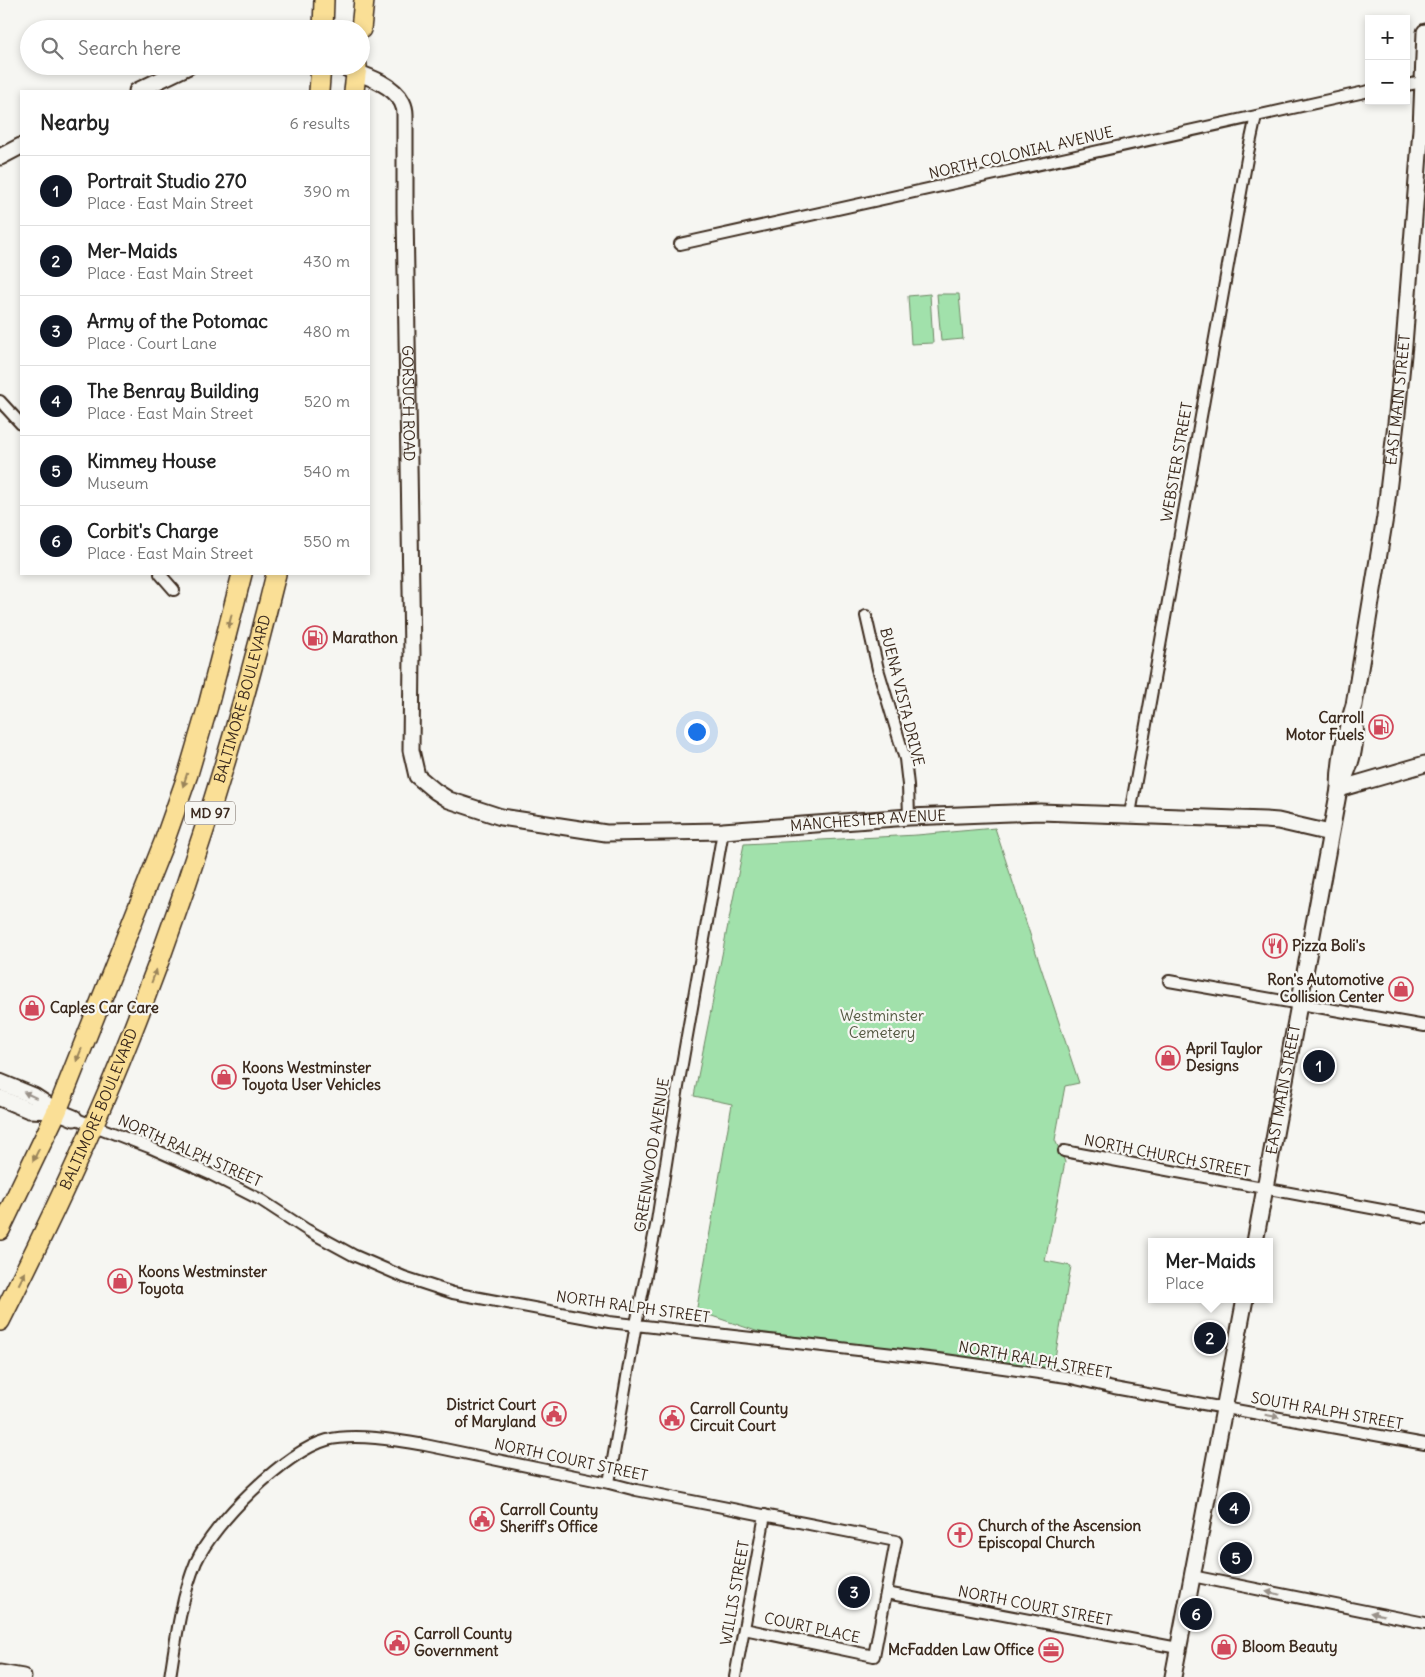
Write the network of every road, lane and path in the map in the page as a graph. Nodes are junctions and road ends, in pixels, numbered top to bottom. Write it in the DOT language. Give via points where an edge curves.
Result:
graph roads {
  1 [pos="324,0"];
  2 [pos="364,0"];
  3 [pos="323,20"];
  4 [pos="362,20"];
  5 [pos="1425,32"];
  6 [pos="170,75"];
  7 [pos="320,75"];
  8 [pos="352,75"];
  9 [pos="366,75"];
  10 [pos="1424,82"];
  11 [pos="1410,84"];
  12 [pos="139,90"];
  13 [pos="319,90"];
  14 [pos="354,90"];
  15 [pos="1365,93"];
  16 [pos="1256,116"];
  17 [pos="1423,131"];
  18 [pos="20,147"];
  19 [pos="0,157"];
  20 [pos="680,244"];
  21 [pos="0,401"];
  22 [pos="20,423"];
  23 [pos="161,575"];
  24 [pos="242,575"];
  25 [pos="276,575"];
  26 [pos="174,590"];
  27 [pos="866,616"];
  28 [pos="1425,764"];
  29 [pos="417,776"];
  30 [pos="1339,789"];
  31 [pos="1130,814"];
  32 [pos="909,817"];
  33 [pos="723,831"];
  34 [pos="1330,833"];
  35 [pos="1169,981"];
  36 [pos="1299,1003"];
  37 [pos="1425,1026"];
  38 [pos="0,1082"];
  39 [pos="0,1098"];
  40 [pos="57,1111"];
  41 [pos="74,1118"];
  42 [pos="93,1125"];
  43 [pos="1064,1151"];
  44 [pos="1265,1189"];
  45 [pos="1425,1218"];
  46 [pos="0,1230"];
  47 [pos="1256,1238"];
  48 [pos="1244,1303"];
  49 [pos="0,1321"];
  50 [pos="636,1324"];
  51 [pos="1224,1408"];
  52 [pos="1425,1444"];
  53 [pos="609,1482"];
  54 [pos="765,1515"];
  55 [pos="1192,1576"];
  56 [pos="886,1593"];
  57 [pos="1425,1623"];
  58 [pos="744,1629"];
  59 [pos="1178,1648"];
  60 [pos="0,1673"];
  61 [pos="24,1677"];
  62 [pos="170,1677"];
  63 [pos="735,1677"];
  64 [pos="1173,1677"];
  1 -- 3 [label="highway"];
  2 -- 4 [label="highway"];
  5 -- 10 [label="street, EAST MAIN STREET"];
  6 -- 12 [label="street"];
  7 -- 13 [label="highway"];
  8 -- 14 [label="highway"];
  9 -- 29 [label="street, GORSUCH ROAD" via="396,95 402,103 406,126 411,750"];
  10 -- 11 [label="street"];
  10 -- 17 [label="street, EAST MAIN STREET"];
  15 -- 16 [label="street, NORTH COLONIAL AVENUE"];
  16 -- 20 [label="street, NORTH COLONIAL AVENUE"];
  16 -- 31 [label="street, WEBSTER STREET"];
  17 -- 30 [label="street, EAST MAIN STREET" via="1385,518 1354,705 1356,731 1353,754"];
  18 -- 19 [label="street"];
  21 -- 22 [label="street"];
  23 -- 26 [label="street"];
  24 -- 40 [label="highway, MD 97, one-way" via="208,706 175,812"];
  42 -- 25 [label="highway, BALTIMORE BOULEVARD / MD 97, one-way" via="156,972 220,784"];
  27 -- 32 [label="street, BUENA VISTA DRIVE" via="905,759"];
  28 -- 30 [label="street"];
  29 -- 33 [label="street, MANCHESTER AVENUE" via="449,800 501,817 606,833"];
  30 -- 34 [label="street, EAST MAIN STREET"];
  31 -- 32 [label="street, MANCHESTER AVENUE" via="1040,812"];
  31 -- 34 [label="street, MANCHESTER AVENUE" via="1278,821"];
  32 -- 33 [label="street, MANCHESTER AVENUE"];
  33 -- 50 [label="street, GREENWOOD AVENUE"];
  34 -- 36 [label="street, EAST MAIN STREET"];
  35 -- 36 [label="street"];
  36 -- 37 [label="street"];
  36 -- 44 [label="street, EAST MAIN STREET"];
  40 -- 38 [label="street, one-way" via="34,1096"];
  39 -- 40 [label="street" via="28,1110"];
  40 -- 41 [label="street"];
  40 -- 46 [label="highway, MD 97, one-way"];
  41 -- 42 [label="street, NORTH RALPH STREET"];
  49 -- 42 [label="highway, BALTIMORE BOULEVARD / MD 97, one-way"];
  42 -- 50 [label="street, NORTH RALPH STREET" via="212,1175 262,1200 353,1256 404,1277 453,1293 609,1322"];
  43 -- 44 [label="street, NORTH CHURCH STREET"];
  44 -- 45 [label="street, NORTH CHURCH STREET"];
  44 -- 47 [label="street, EAST MAIN STREET"];
  48 -- 51 [label="street"];
  50 -- 51 [label="street, NORTH RALPH STREET" via="958,1362 1067,1378"];
  50 -- 53 [label="street, GREENWOOD AVENUE"];
  51 -- 52 [label="street, SOUTH RALPH STREET, one-way"];
  51 -- 55 [label="street"];
  53 -- 54 [label="street, NORTH COURT STREET"];
  53 -- 62 [label="street, NORTH COURT STREET" via="399,1441 343,1437 326,1440 294,1456 258,1486 221,1524 206,1545 189,1580"];
  54 -- 56 [label="street, NORTH COURT STREET" via="896,1541"];
  54 -- 58 [label="street, WILLIS STREET"];
  57 -- 55 [label="street, one-way"];
  55 -- 59 [label="street"];
  56 -- 58 [label="street, COURT PLACE" via="874,1656"];
  56 -- 59 [label="street, NORTH COURT STREET"];
  58 -- 63 [label="street, WILLIS STREET"];
  59 -- 64 [label="street"];
  60 -- 61 [label="street"];
}
